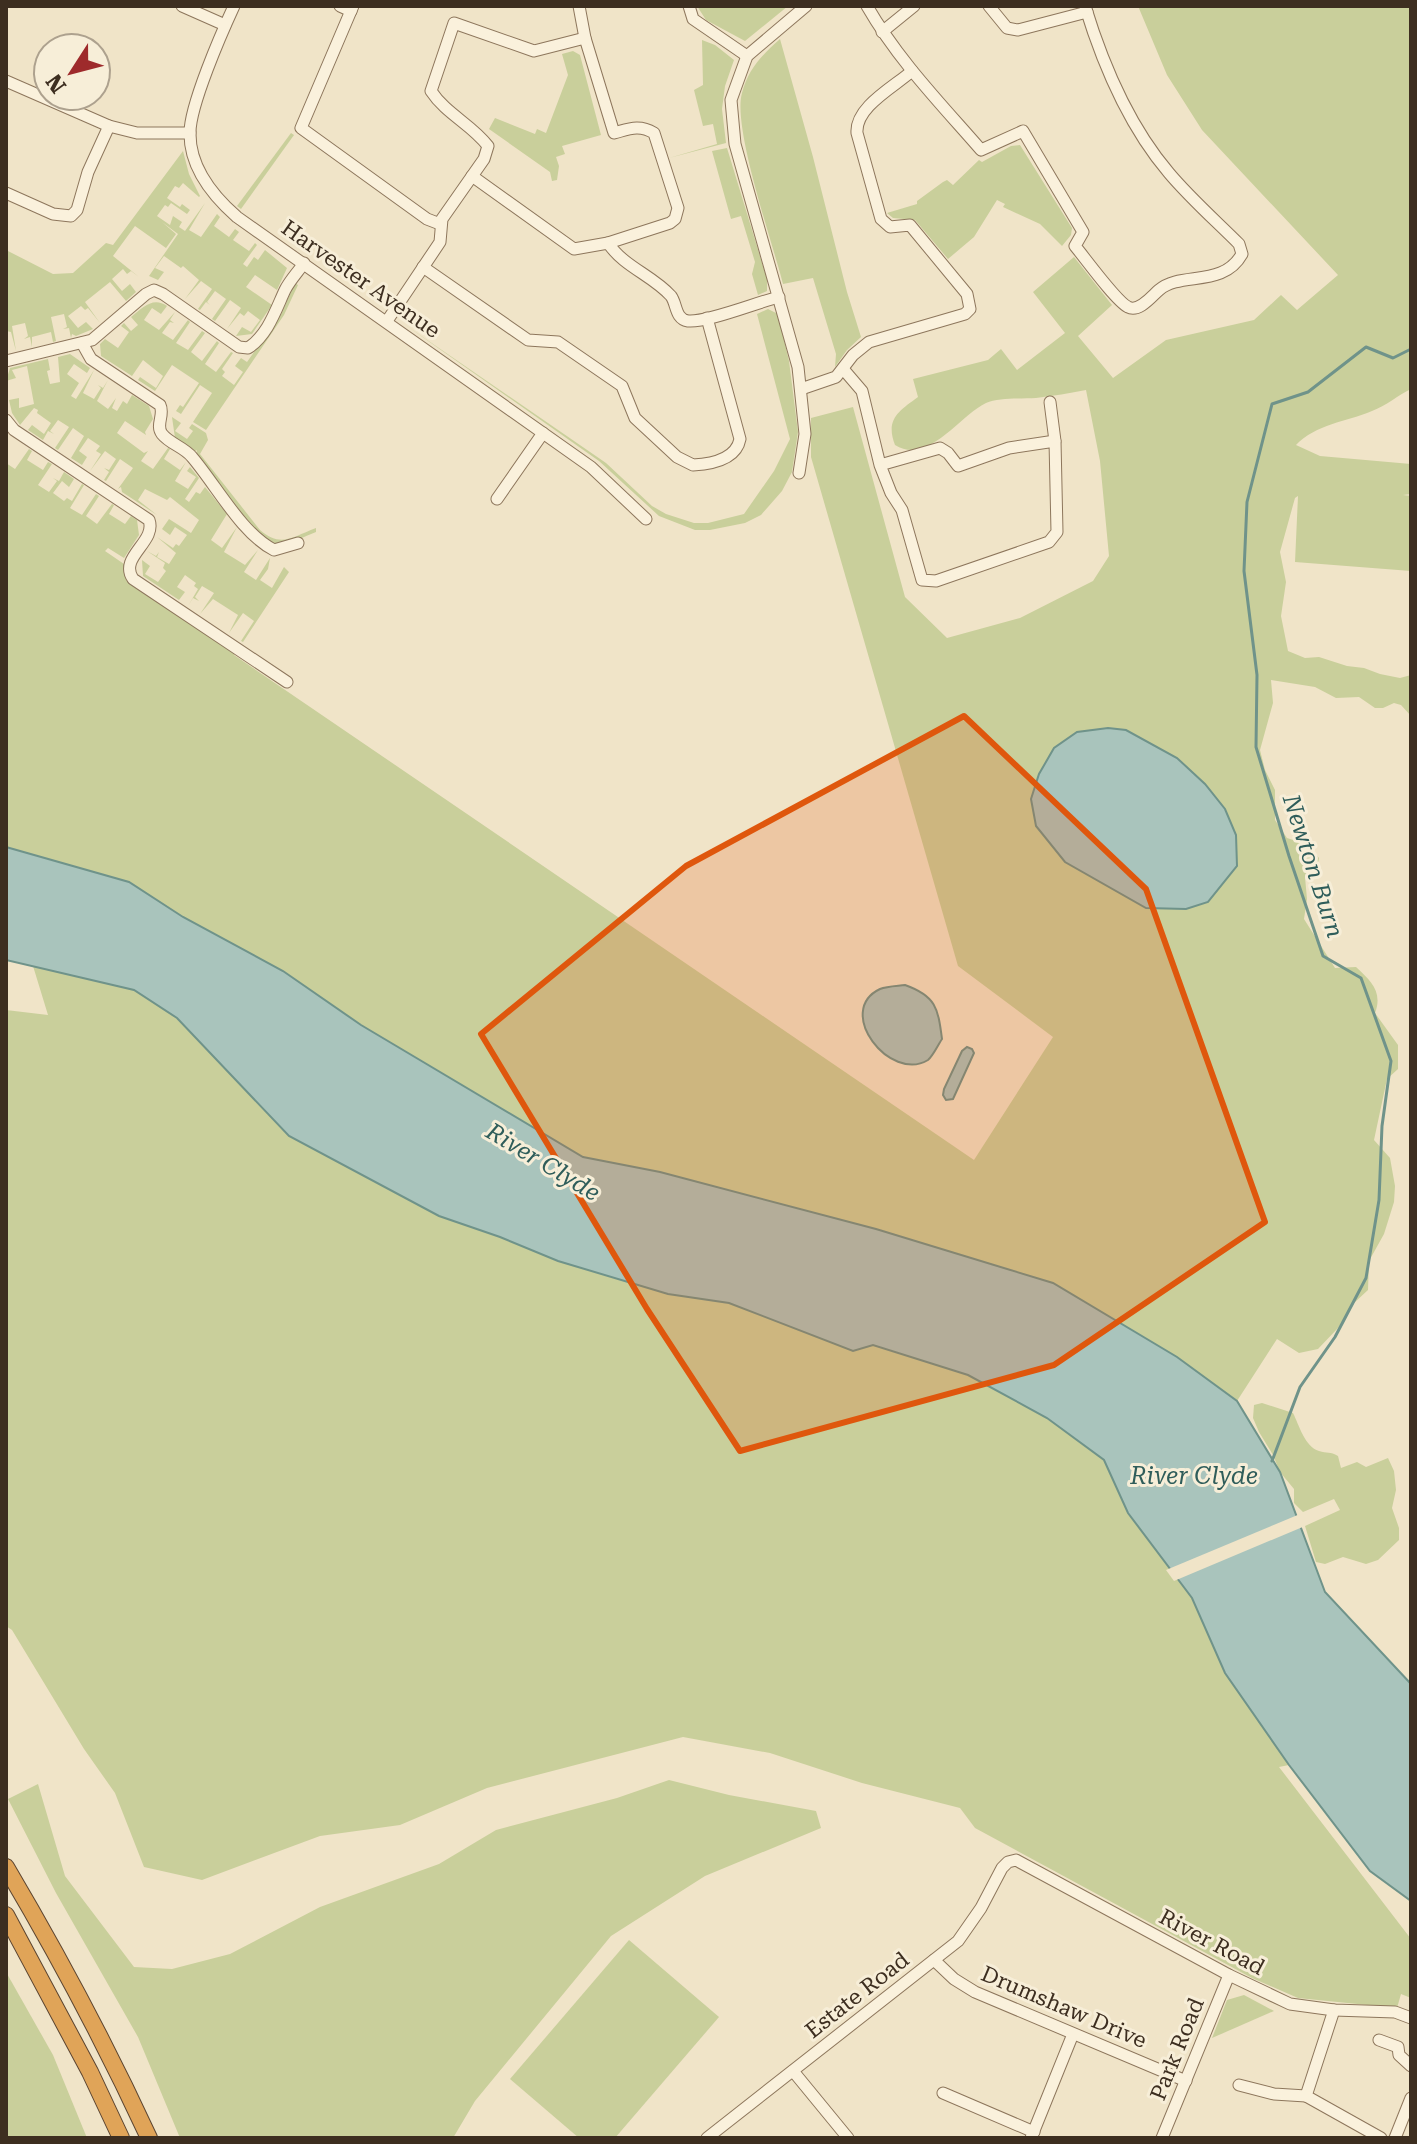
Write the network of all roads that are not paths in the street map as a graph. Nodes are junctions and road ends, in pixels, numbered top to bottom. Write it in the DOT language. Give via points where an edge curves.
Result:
graph roads {
  1 [pos="182,6"];
  2 [pos="234,6"];
  3 [pos="579,6"];
  4 [pos="689,6"];
  5 [pos="806,6"];
  6 [pos="867,6"];
  7 [pos="914,6"];
  8 [pos="989,6"];
  9 [pos="348,8"];
  10 [pos="1086,9"];
  11 [pos="225,25"];
  12 [pos="882,32"];
  13 [pos="585,38"];
  14 [pos="747,56"];
  15 [pos="912,71"];
  16 [pos="6,81"];
  17 [pos="109,126"];
  18 [pos="190,133"];
  19 [pos="472,176"];
  20 [pos="6,193"];
  21 [pos="440,224"];
  22 [pos="608,243"];
  23 [pos="304,263"];
  24 [pos="423,267"];
  25 [pos="779,297"];
  26 [pos="707,318"];
  27 [pos="387,321"];
  28 [pos="82,343"];
  29 [pos="6,361"];
  30 [pos="844,370"];
  31 [pos="801,389"];
  32 [pos="1050,402"];
  33 [pos="6,420"];
  34 [pos="543,433"];
  35 [pos="1055,441"];
  36 [pos="880,465"];
  37 [pos="799,473"];
  38 [pos="497,499"];
  39 [pos="646,519"];
  40 [pos="298,543"];
  41 [pos="287,682"];
  42 [pos="1008,1862"];
  43 [pos="6,1867"];
  44 [pos="6,1915"];
  45 [pos="934,1960"];
  46 [pos="1229,1975"];
  47 [pos="1334,2010"];
  48 [pos="1411,2018"];
  49 [pos="1073,2034"];
  50 [pos="1379,2040"];
  51 [pos="1411,2066"];
  52 [pos="793,2071"];
  53 [pos="1186,2081"];
  54 [pos="1239,2085"];
  55 [pos="943,2093"];
  56 [pos="1306,2096"];
  57 [pos="1411,2098"];
  58 [pos="1032,2135"];
  59 [pos="119,2138"];
  60 [pos="149,2138"];
  61 [pos="707,2138"];
  62 [pos="848,2138"];
  63 [pos="1162,2138"];
  64 [pos="1381,2138"];
  65 [pos="1395,2138"];
  1 -- 11 [label="street"];
  2 -- 11 [label="street, Harvester Avenue"];
  3 -- 13 [label="street"];
  4 -- 14 [label="street" via="693,19"];
  5 -- 14 [label="street"];
  6 -- 12 [label="street"];
  7 -- 12 [label="street"];
  8 -- 10 [label="street" via="1007,28 1018,30"];
  9 -- 21 [label="street" via="301,128"];
  10 -- 15 [label="street" via="1112,81 1140,134 1169,173 1239,244 1242,254 1228,270 1165,285 1133,309 1075,246 1083,232 1023,131 981,150"];
  11 -- 18 [label="street, Harvester Avenue"];
  12 -- 15 [label="street"];
  13 -- 19 [label="street" via="534,51 454,23 431,91 488,146"];
  13 -- 22 [label="street" via="614,133 645,127 654,133 678,208 670,223"];
  14 -- 25 [label="street" via="731,100 732,127"];
  15 -- 30 [label="street" via="863,113 856,122 857,133 881,219 890,227 910,225 967,294 970,309 869,342"];
  16 -- 17 [label="street"];
  17 -- 18 [label="street" via="137,133"];
  17 -- 20 [label="street" via="71,216 53,214"];
  18 -- 23 [label="street, Harvester Avenue" via="198,165 217,199"];
  19 -- 21 [label="street"];
  19 -- 22 [label="street" via="574,249"];
  21 -- 24 [label="street" via="440,242"];
  22 -- 26 [label="street" via="617,256 671,297 681,318"];
  23 -- 27 [label="street, Harvester Avenue"];
  23 -- 28 [label="street" via="274,316 248,348 154,290"];
  24 -- 26 [label="street" via="528,340 558,342 622,386 635,418 693,465 730,456 740,439"];
  24 -- 27 [label="street"];
  25 -- 26 [label="street"];
  25 -- 31 [label="street"];
  27 -- 34 [label="street, Harvester Avenue"];
  28 -- 29 [label="street"];
  28 -- 40 [label="street" via="91,359 160,405 162,433 188,452 258,540 276,550"];
  30 -- 31 [label="street"];
  30 -- 36 [label="street" via="862,391"];
  31 -- 37 [label="street" via="805,434"];
  32 -- 35 [label="street"];
  33 -- 41 [label="street" via="149,520 150,533 129,565 133,579"];
  34 -- 38 [label="street"];
  34 -- 39 [label="street, Harvester Avenue" via="591,467"];
  35 -- 36 [label="street" via="1009,448 958,466 940,448"];
  35 -- 36 [label="street" via="1057,532 1049,542 936,581 922,580 919,574 902,510"];
  42 -- 45 [label="street, Estate Road" via="958,1941"];
  42 -- 46 [label="street, River Road" via="1016,1860"];
  43 -- 60 [label="highway" via="111,2057"];
  44 -- 59 [label="highway"];
  45 -- 49 [label="street, Drumshaw Drive" via="975,1992"];
  45 -- 52 [label="street, Estate Road"];
  46 -- 47 [label="street, River Road" via="1290,2004"];
  46 -- 53 [label="street, Park Road"];
  47 -- 48 [label="street, River Road" via="1395,2012"];
  47 -- 56 [label="street"];
  49 -- 53 [label="street, Drumshaw Drive"];
  49 -- 58 [label="street"];
  50 -- 51 [label="street" via="1398,2047"];
  52 -- 61 [label="street, Estate Road"];
  52 -- 62 [label="street"];
  53 -- 63 [label="street, Park Road"];
  54 -- 56 [label="street"];
  55 -- 58 [label="street"];
  56 -- 64 [label="street"];
  57 -- 65 [label="street"];
}
